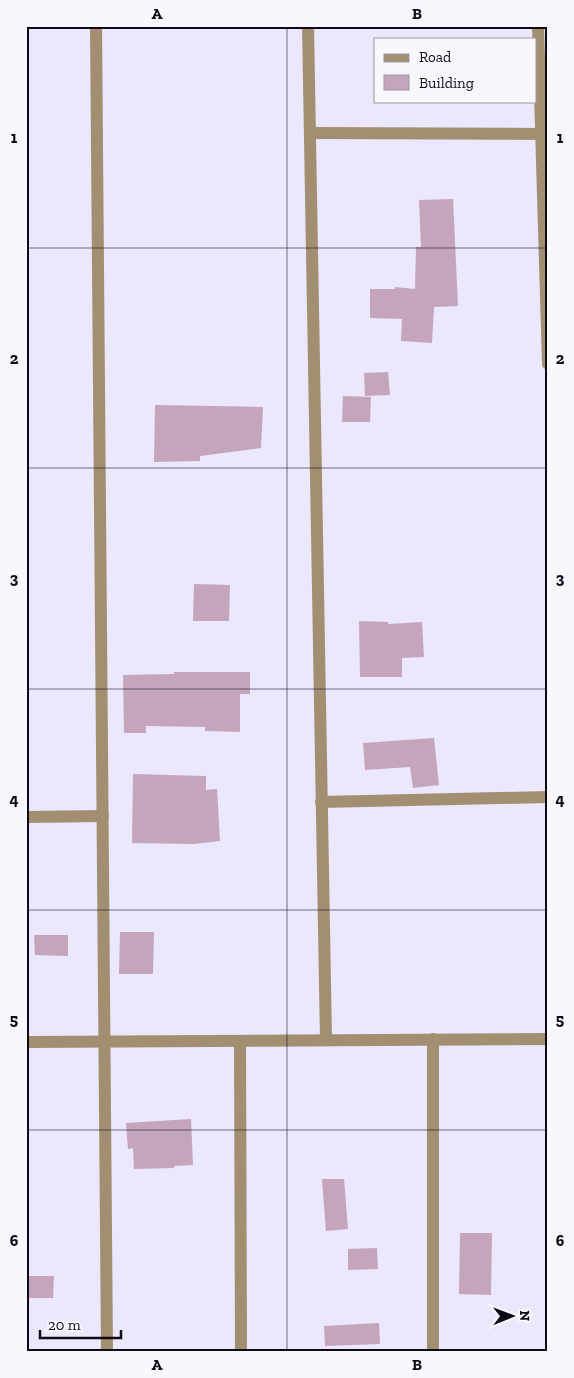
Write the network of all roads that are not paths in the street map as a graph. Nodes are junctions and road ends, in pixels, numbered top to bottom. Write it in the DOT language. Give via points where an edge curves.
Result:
graph roads {
  1 [pos="96,26"];
  2 [pos="308,26"];
  3 [pos="538,26"];
  4 [pos="310,133"];
  5 [pos="545,134"];
  6 [pos="548,364"];
  7 [pos="548,797"];
  8 [pos="321,802"];
  9 [pos="102,816"];
  10 [pos="26,817"];
  11 [pos="548,1038"];
  12 [pos="326,1040"];
  13 [pos="433,1040"];
  14 [pos="240,1041"];
  15 [pos="26,1042"];
  16 [pos="104,1042"];
  17 [pos="107,1352"];
  18 [pos="241,1352"];
  19 [pos="433,1352"];
  1 -- 9 [label="street"];
  2 -- 4 [label="street"];
  3 -- 5 [label="street"];
  4 -- 5 [label="street"];
  4 -- 8 [label="street"];
  5 -- 6 [label="street"];
  7 -- 8 [label="street"];
  8 -- 12 [label="street"];
  9 -- 10 [label="street"];
  9 -- 16 [label="street"];
  11 -- 13 [label="street"];
  12 -- 13 [label="street"];
  12 -- 14 [label="street"];
  13 -- 19 [label="street"];
  14 -- 16 [label="street"];
  14 -- 18 [label="street"];
  15 -- 16 [label="street"];
  16 -- 17 [label="street"];
}
